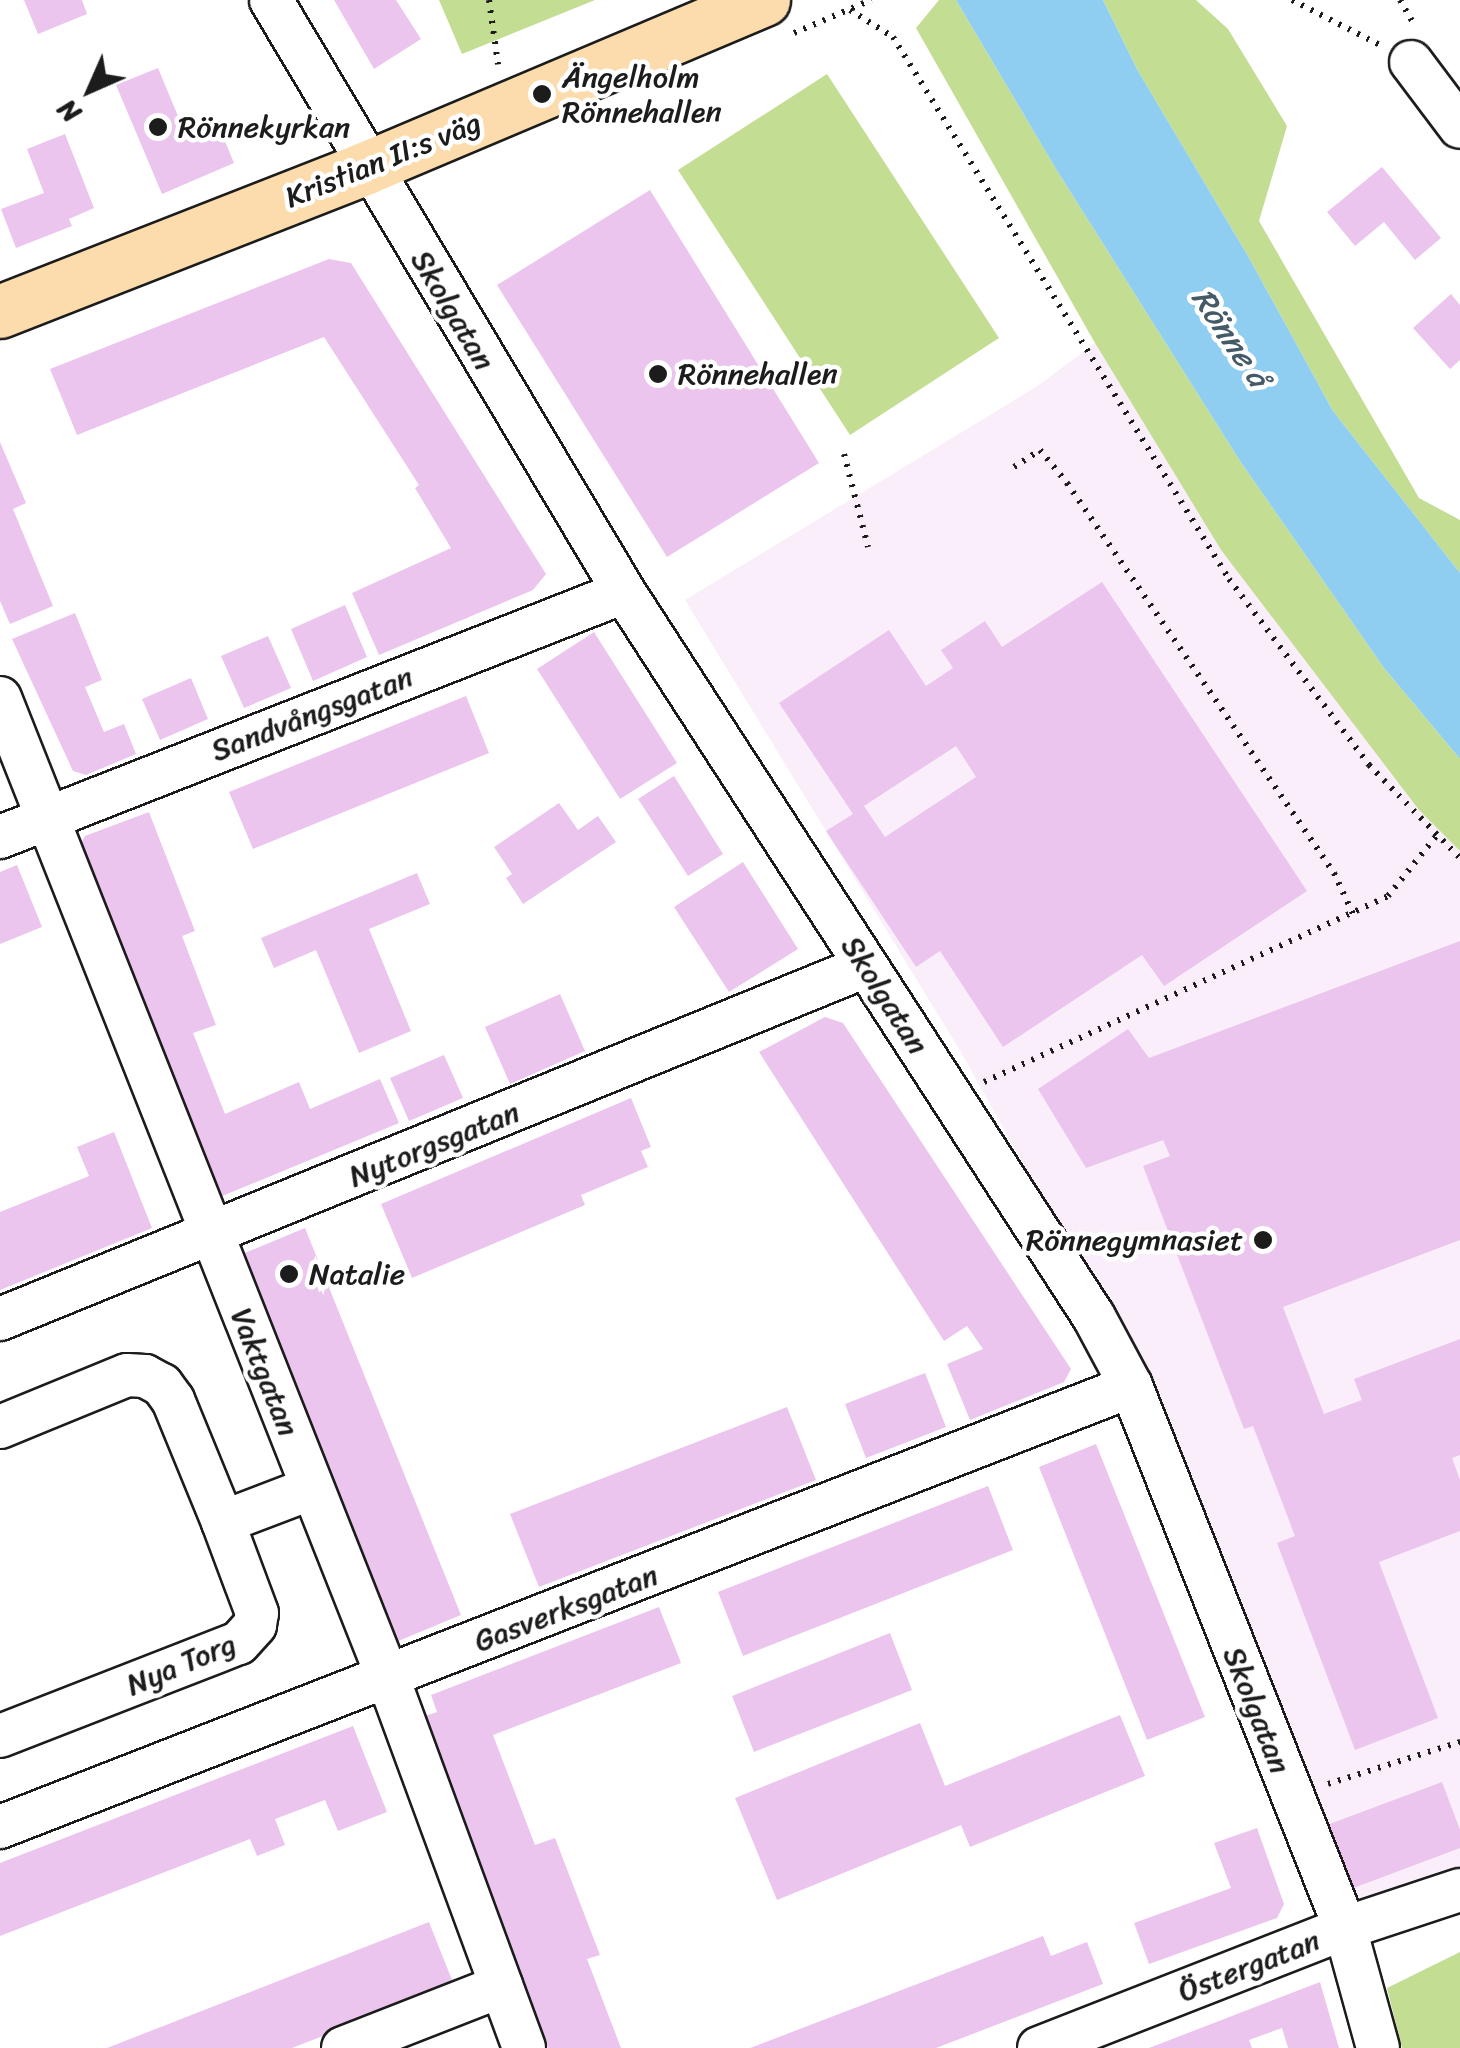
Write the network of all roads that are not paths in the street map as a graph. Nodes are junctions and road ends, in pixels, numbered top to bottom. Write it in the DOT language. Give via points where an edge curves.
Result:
graph roads {
  1 [pos="271,0"];
  2 [pos="764,0"];
  3 [pos="1411,62"];
  4 [pos="1460,127"];
  5 [pos="368,167"];
  6 [pos="0,312"];
  7 [pos="624,592"];
  8 [pos="0,698"];
  9 [pos="48,818"];
  10 [pos="0,837"];
  11 [pos="866,966"];
  12 [pos="210,1236"];
  13 [pos="0,1319"];
  14 [pos="1131,1386"];
  15 [pos="0,1428"];
  16 [pos="312,1488"];
  17 [pos="223,1522"];
  18 [pos="388,1678"];
  19 [pos="0,1736"];
  20 [pos="0,1827"];
  21 [pos="1460,1890"];
  22 [pos="1345,1928"];
  23 [pos="501,1986"];
  24 [pos="343,2048"];
  25 [pos="524,2048"];
  26 [pos="1040,2048"];
  27 [pos="1378,2048"];
  1 -- 5 [label="street, Skolgatan"];
  2 -- 5 [label="main road, Kristian II:s väg"];
  3 -- 4 [label="street"];
  5 -- 6 [label="main road, Kristian II:s väg"];
  5 -- 7 [label="street, Skolgatan"];
  7 -- 9 [label="street, Sandvångsgatan"];
  7 -- 11 [label="street, Skolgatan"];
  8 -- 9 [label="street, Vaktgatan"];
  9 -- 10 [label="street, Sandvångsgatan"];
  9 -- 12 [label="street, Vaktgatan"];
  11 -- 12 [label="street, Nytorgsgatan"];
  11 -- 14 [label="street, Skolgatan" via="1094,1316"];
  12 -- 13 [label="street, Nytorgsgatan"];
  12 -- 16 [label="street, Vaktgatan"];
  14 -- 18 [label="street, Gasverksgatan"];
  14 -- 22 [label="street, Skolgatan"];
  15 -- 17 [label="street, Nya Torg" via="126,1375 145,1376 173,1400"];
  16 -- 17 [label="street"];
  16 -- 18 [label="street, Vaktgatan"];
  17 -- 19 [label="street, Nya Torg" via="255,1601 248,1636"];
  18 -- 20 [label="street, Gasverksgatan"];
  18 -- 23 [label="street, Vaktgatan"];
  21 -- 22 [label="street, Östergatan"];
  22 -- 26 [label="street, Östergatan"];
  22 -- 27 [label="street, Skolgatan"];
  23 -- 24 [label="street"];
  23 -- 25 [label="street, Vaktgatan"];
}
